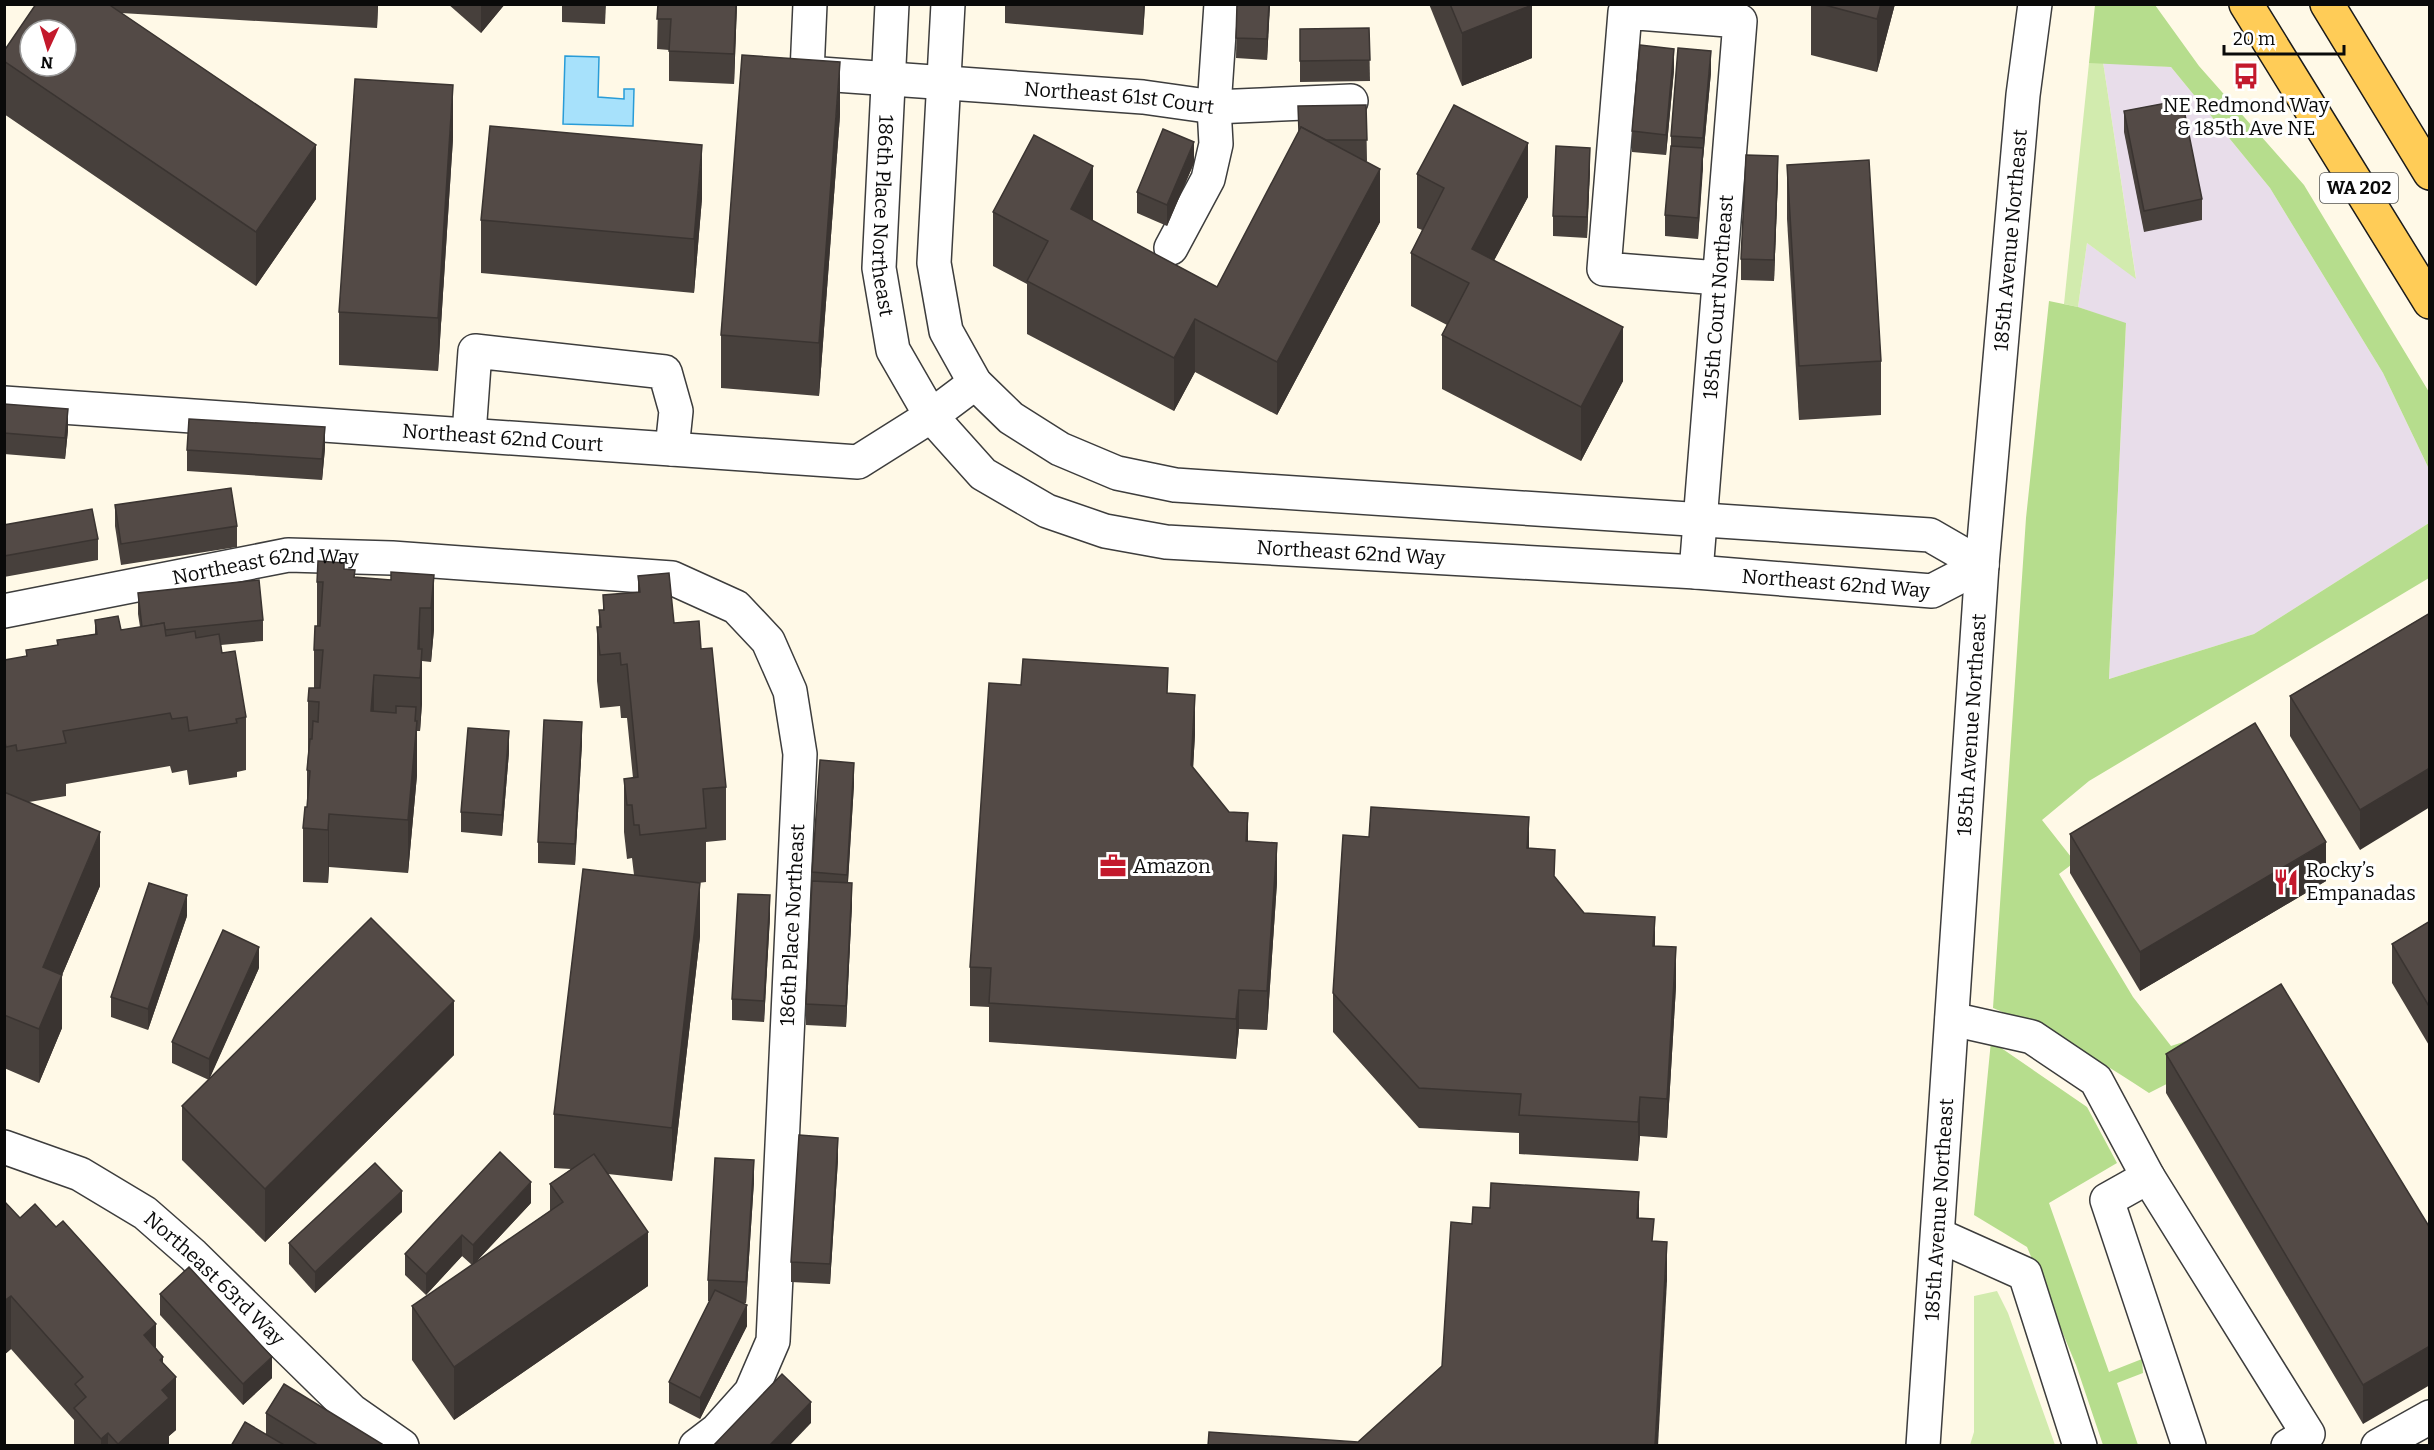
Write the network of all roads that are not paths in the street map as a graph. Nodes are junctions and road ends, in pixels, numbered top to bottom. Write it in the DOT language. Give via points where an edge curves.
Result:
graph roads {
  1 [pos="810,4"];
  2 [pos="892,4"];
  3 [pos="948,4"];
  4 [pos="1221,4"];
  5 [pos="2035,4"];
  6 [pos="2246,4"];
  7 [pos="2327,4"];
  8 [pos="887,79"];
  9 [pos="942,82"];
  10 [pos="1351,101"];
  11 [pos="1214,107"];
  12 [pos="2430,173"];
  13 [pos="1171,248"];
  14 [pos="1719,278"];
  15 [pos="2430,302"];
  16 [pos="975,383"];
  17 [pos="4,403"];
  18 [pos="931,416"];
  19 [pos="469,434"];
  20 [pos="672,448"];
  21 [pos="1700,520"];
  22 [pos="1982,565"];
  23 [pos="530,568"];
  24 [pos="1696,572"];
  25 [pos="4,611"];
  26 [pos="1952,1019"];
  27 [pos="4,1147"];
  28 [pos="2148,1177"];
  29 [pos="1938,1236"];
  30 [pos="2430,1417"];
  31 [pos="2303,1442"];
  32 [pos="402,1446"];
  33 [pos="696,1446"];
  34 [pos="1923,1446"];
  35 [pos="2080,1446"];
  36 [pos="2188,1446"];
  37 [pos="2378,1446"];
  1 -- 8 [label="street, Northeast 61st Court" via="807,73"];
  2 -- 8 [label="street, 186th Place Northeast"];
  3 -- 9 [label="street"];
  4 -- 11 [label="street"];
  5 -- 22 [label="street, 185th Avenue Northeast" via="2023,95"];
  6 -- 15 [label="main road, WA 202"];
  7 -- 12 [label="main road, WA 202"];
  8 -- 9 [label="street, Northeast 61st Court"];
  8 -- 18 [label="street, 186th Place Northeast" via="879,268 893,350"];
  9 -- 11 [label="street, Northeast 61st Court" via="1143,97"];
  9 -- 16 [label="street" via="934,263 946,331"];
  10 -- 11 [label="street, Northeast 61st Court"];
  11 -- 13 [label="street" via="1216,144 1208,179"];
  14 -- 14 [label="street, 185th Court Northeast" via="1740,21 1625,12 1604,270"];
  14 -- 21 [label="street, 185th Court Northeast"];
  16 -- 18 [label="street, Northeast 62nd Court"];
  16 -- 21 [label="street" via="1011,418 1060,449 1117,473 1175,485"];
  17 -- 19 [label="street, Northeast 62nd Court"];
  18 -- 20 [label="street, Northeast 62nd Court" via="858,462"];
  18 -- 24 [label="street, Northeast 62nd Way" via="983,474 1047,511 1105,531 1166,542"];
  19 -- 20 [label="street, Northeast 62nd Court"];
  19 -- 20 [label="street" via="475,351 665,372 676,411"];
  21 -- 22 [label="street" via="1930,535"];
  21 -- 24 [label="street, 185th Court Northeast"];
  22 -- 24 [label="street, Northeast 62nd Way" via="1932,591"];
  22 -- 26 [label="street, 185th Avenue Northeast"];
  23 -- 25 [label="street, Northeast 62nd Way" via="288,555"];
  23 -- 33 [label="street, 186th Place Northeast" via="672,578 736,607 768,640 790,691 800,754 773,1341 751,1392 717,1430"];
  26 -- 28 [label="street" via="2032,1037 2096,1080"];
  26 -- 29 [label="street, 185th Avenue Northeast"];
  27 -- 32 [label="street, Northeast 63rd Way" via="80,1174 145,1213 352,1411"];
  28 -- 31 [label="street"];
  28 -- 36 [label="street" via="2107,1200"];
  29 -- 34 [label="street, 185th Avenue Northeast"];
  29 -- 35 [label="street" via="2025,1274"];
  30 -- 37 [label="street"];
}
